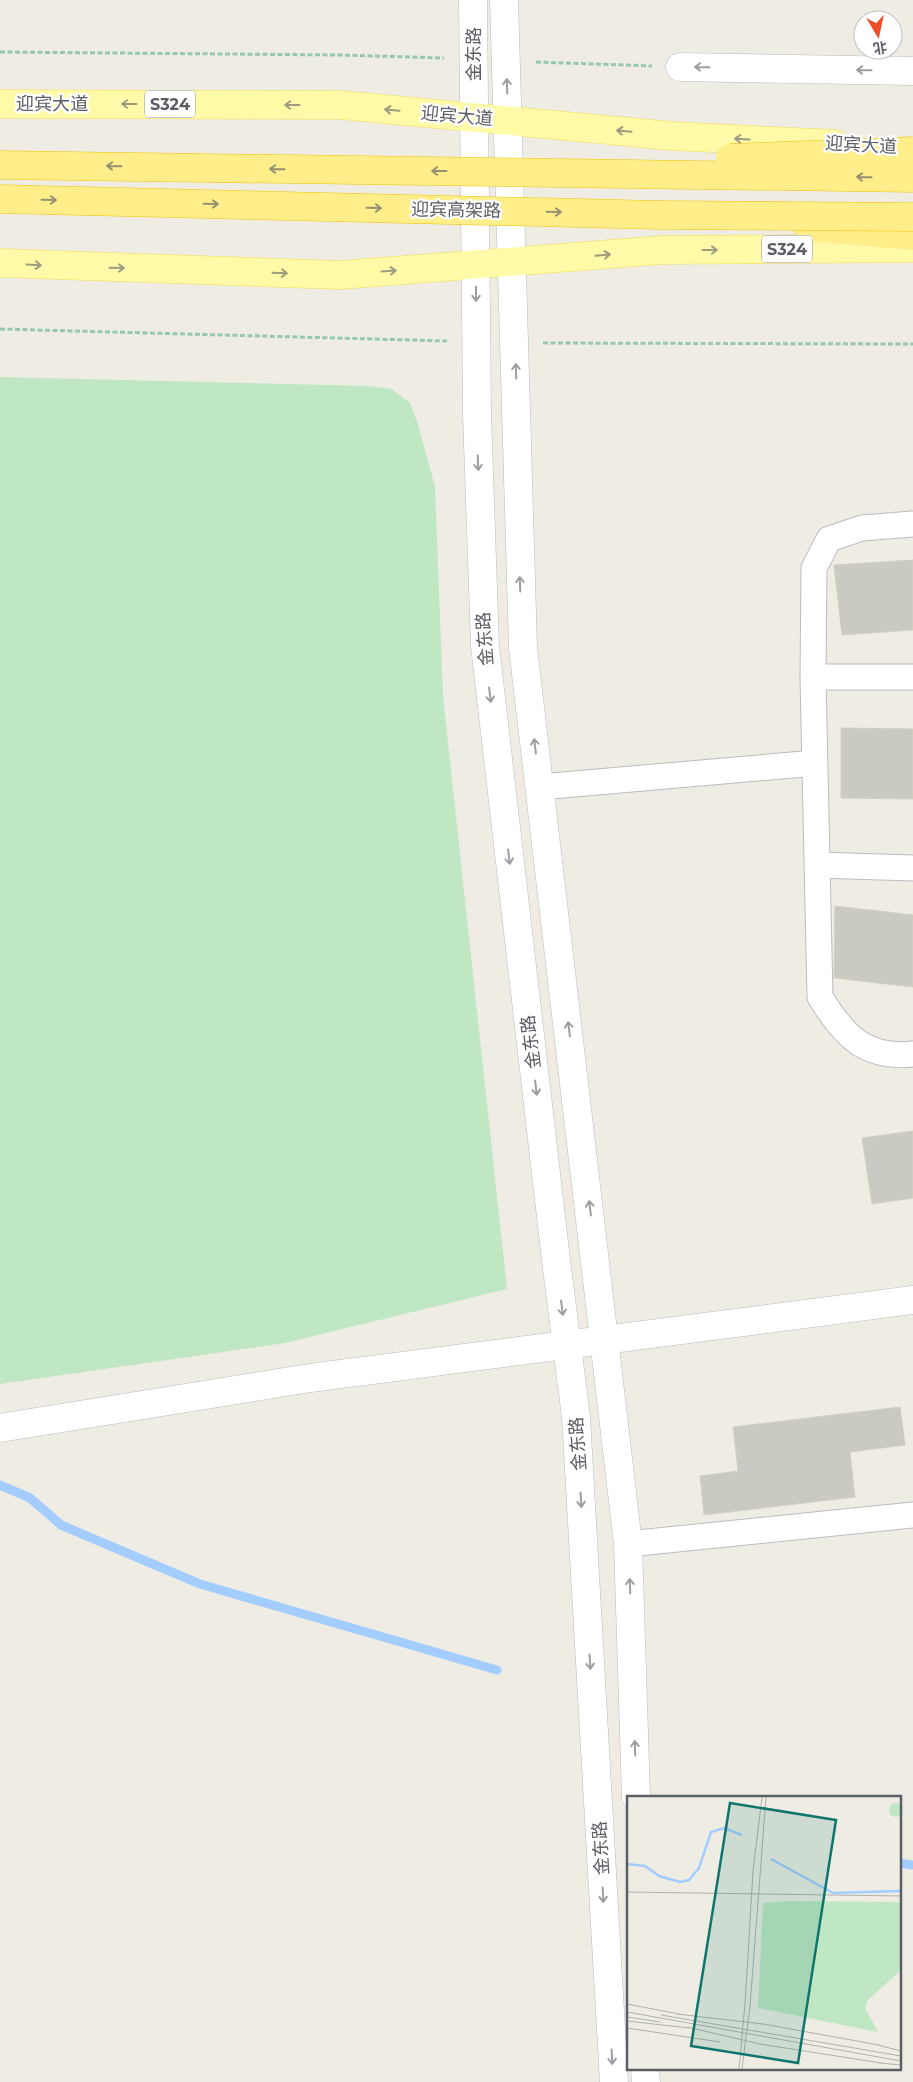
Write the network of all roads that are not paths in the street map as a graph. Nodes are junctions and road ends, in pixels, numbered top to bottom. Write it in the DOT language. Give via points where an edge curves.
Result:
graph roads {
  1 [pos="473,0"];
  2 [pos="504,0"];
  3 [pos="680,67"];
  4 [pos="913,71"];
  5 [pos="0,104"];
  6 [pos="474,117"];
  7 [pos="508,121"];
  8 [pos="913,149"];
  9 [pos="0,165"];
  10 [pos="497,171"];
  11 [pos="913,178"];
  12 [pos="0,199"];
  13 [pos="659,215"];
  14 [pos="913,217"];
  15 [pos="913,236"];
  16 [pos="913,248"];
  17 [pos="512,262"];
  18 [pos="0,263"];
  19 [pos="476,265"];
  20 [pos="913,524"];
  21 [pos="812,677"];
  22 [pos="913,677"];
  23 [pos="815,763"];
  24 [pos="540,787"];
  25 [pos="817,865"];
  26 [pos="913,868"];
  27 [pos="913,1054"];
  28 [pos="913,1300"];
  29 [pos="605,1340"];
  30 [pos="567,1344"];
  31 [pos="0,1428"];
  32 [pos="913,1515"];
  33 [pos="628,1544"];
  34 [pos="636,1796"];
  35 [pos="614,2082"];
  1 -- 6 [label="main road, 金东路"];
  7 -- 2 [label="main road, 金东路, one-way"];
  4 -- 3 [label="main road, one-way"];
  6 -- 5 [label="main road, 迎宾大道 / S324, one-way" via="340,105"];
  6 -- 7 [label="main road, 迎宾大道 / S324"];
  6 -- 19 [label="main road, 金东路"];
  8 -- 7 [label="main road, 迎宾大道 / S324, one-way" via="672,136"];
  7 -- 17 [label="main road, 金东路"];
  8 -- 10 [label="highway, bridge"];
  10 -- 9 [label="highway, one-way, bridge"];
  11 -- 10 [label="highway, one-way, bridge"];
  12 -- 13 [label="highway, 迎宾高架路, one-way, bridge"];
  13 -- 14 [label="highway, 迎宾高架路, bridge"];
  13 -- 15 [label="highway, bridge"];
  17 -- 16 [label="main road, S324, one-way" via="662,250"];
  17 -- 19 [label="main road, S324"];
  24 -- 17 [label="main road, 金东路, one-way" via="523,648"];
  18 -- 19 [label="main road, S324, one-way" via="340,275"];
  19 -- 30 [label="main road, 金东路, one-way" via="477,414 485,646"];
  20 -- 21 [label="street" via="862,528 829,539 814,568"];
  21 -- 22 [label="street"];
  21 -- 23 [label="street"];
  23 -- 24 [label="street"];
  23 -- 25 [label="street"];
  29 -- 24 [label="main road, 金东路, one-way"];
  25 -- 26 [label="street"];
  25 -- 27 [label="street" via="820,998 836,1023 859,1046 892,1056"];
  28 -- 29 [label="main road"];
  29 -- 30 [label="main road"];
  29 -- 33 [label="main road, 金东路"];
  30 -- 31 [label="main road" via="310,1378"];
  30 -- 35 [label="main road, 金东路, one-way" via="576,1416"];
  32 -- 33 [label="street"];
  34 -- 33 [label="main road, 金东路, one-way"];
}
